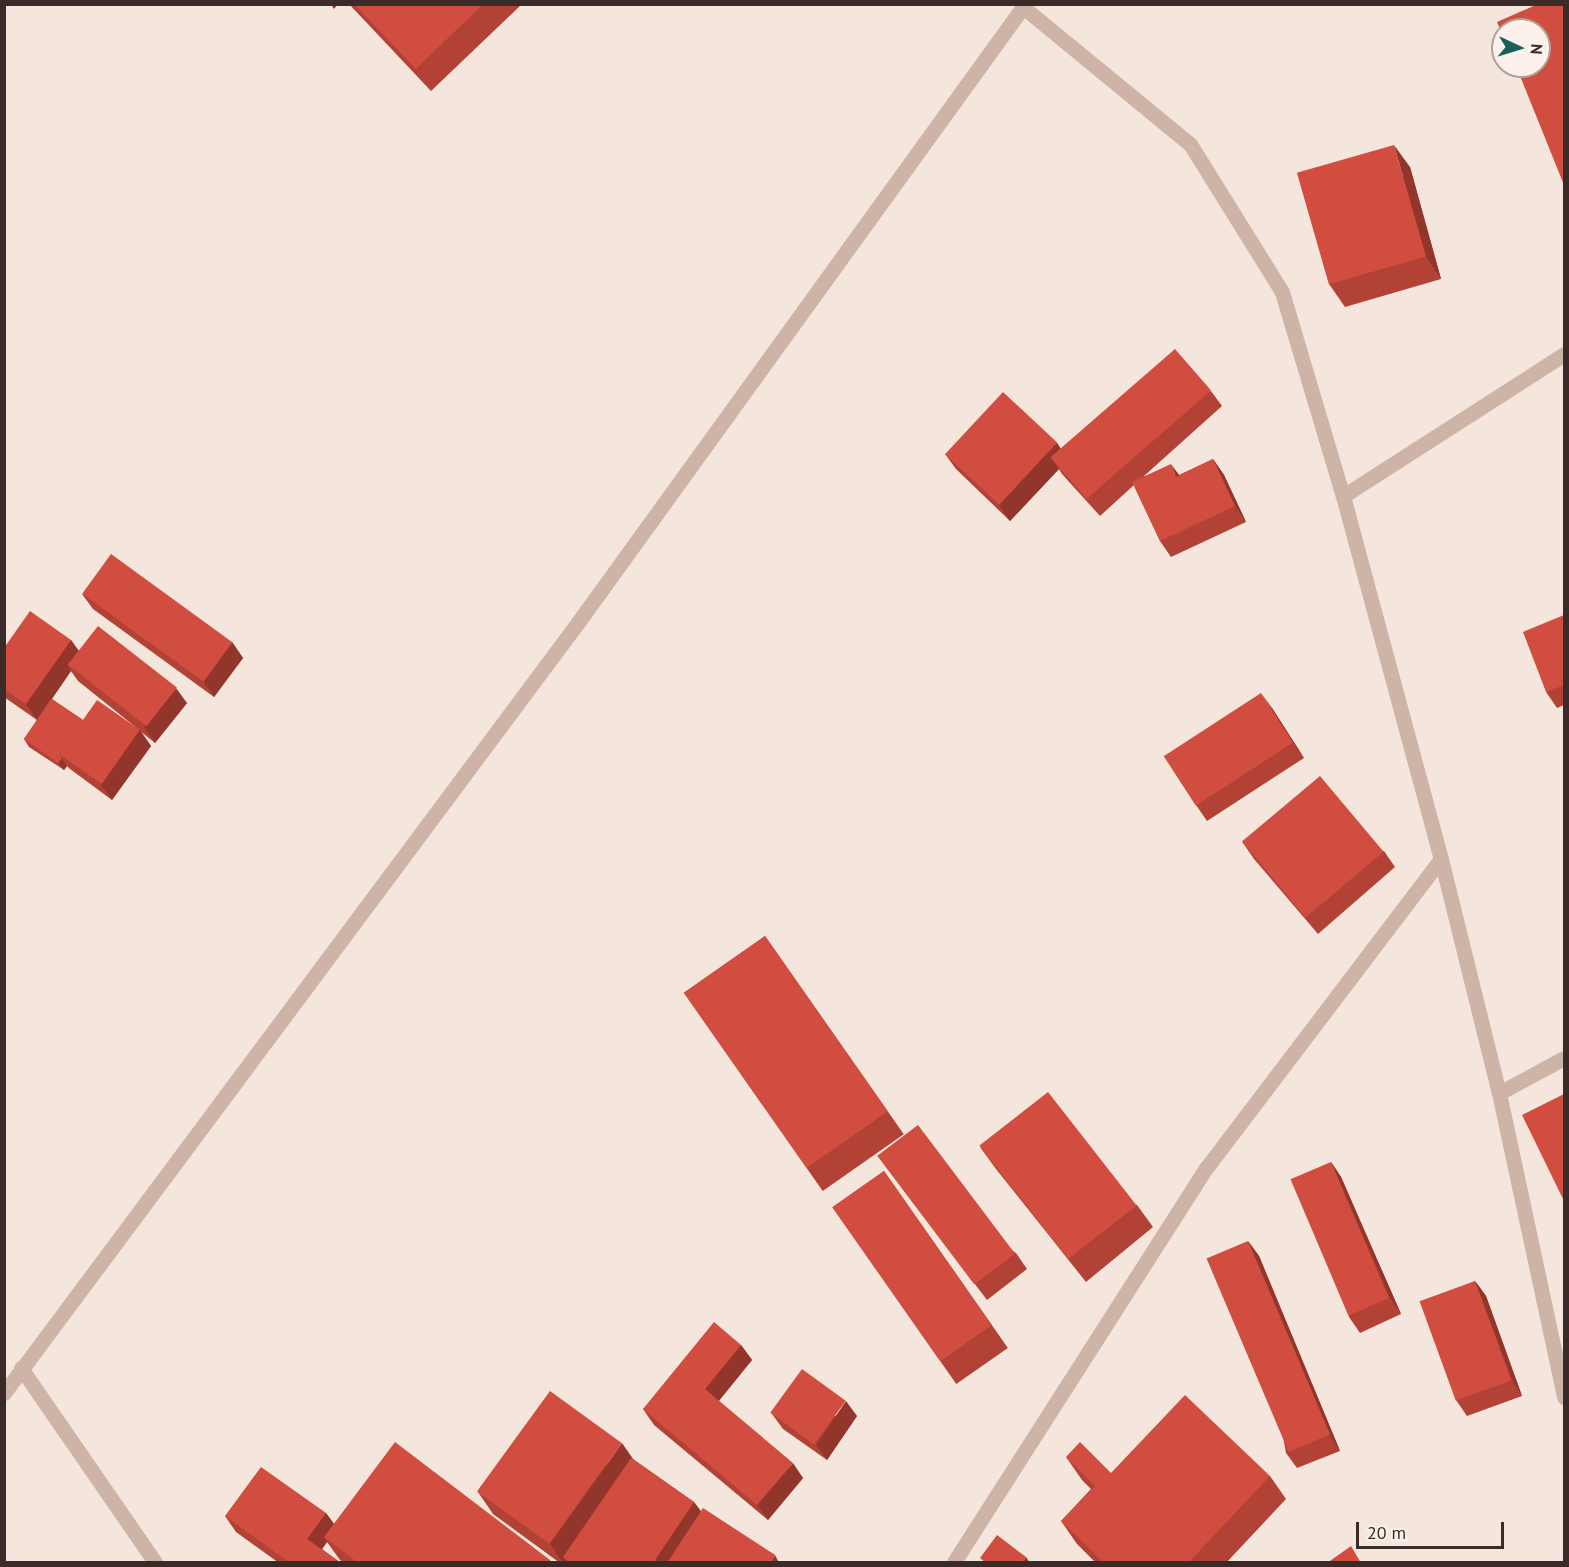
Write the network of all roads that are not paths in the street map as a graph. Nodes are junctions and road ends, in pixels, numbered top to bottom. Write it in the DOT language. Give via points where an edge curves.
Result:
graph roads {
  1 [pos="1024,6"];
  2 [pos="1564,354"];
  3 [pos="1343,496"];
  4 [pos="1441,859"];
  5 [pos="1564,1058"];
  6 [pos="1499,1093"];
  7 [pos="21,1368"];
  8 [pos="4,1393"];
  9 [pos="1564,1397"];
  10 [pos="155,1563"];
  11 [pos="954,1563"];
  1 -- 3 [label="street" via="1190,144 1282,292"];
  1 -- 7 [label="street" via="572,631"];
  2 -- 3 [label="street"];
  3 -- 4 [label="street"];
  4 -- 6 [label="street"];
  4 -- 11 [label="street" via="1207,1167"];
  5 -- 6 [label="street"];
  6 -- 9 [label="street"];
  7 -- 8 [label="street"];
  7 -- 10 [label="street"];
}
